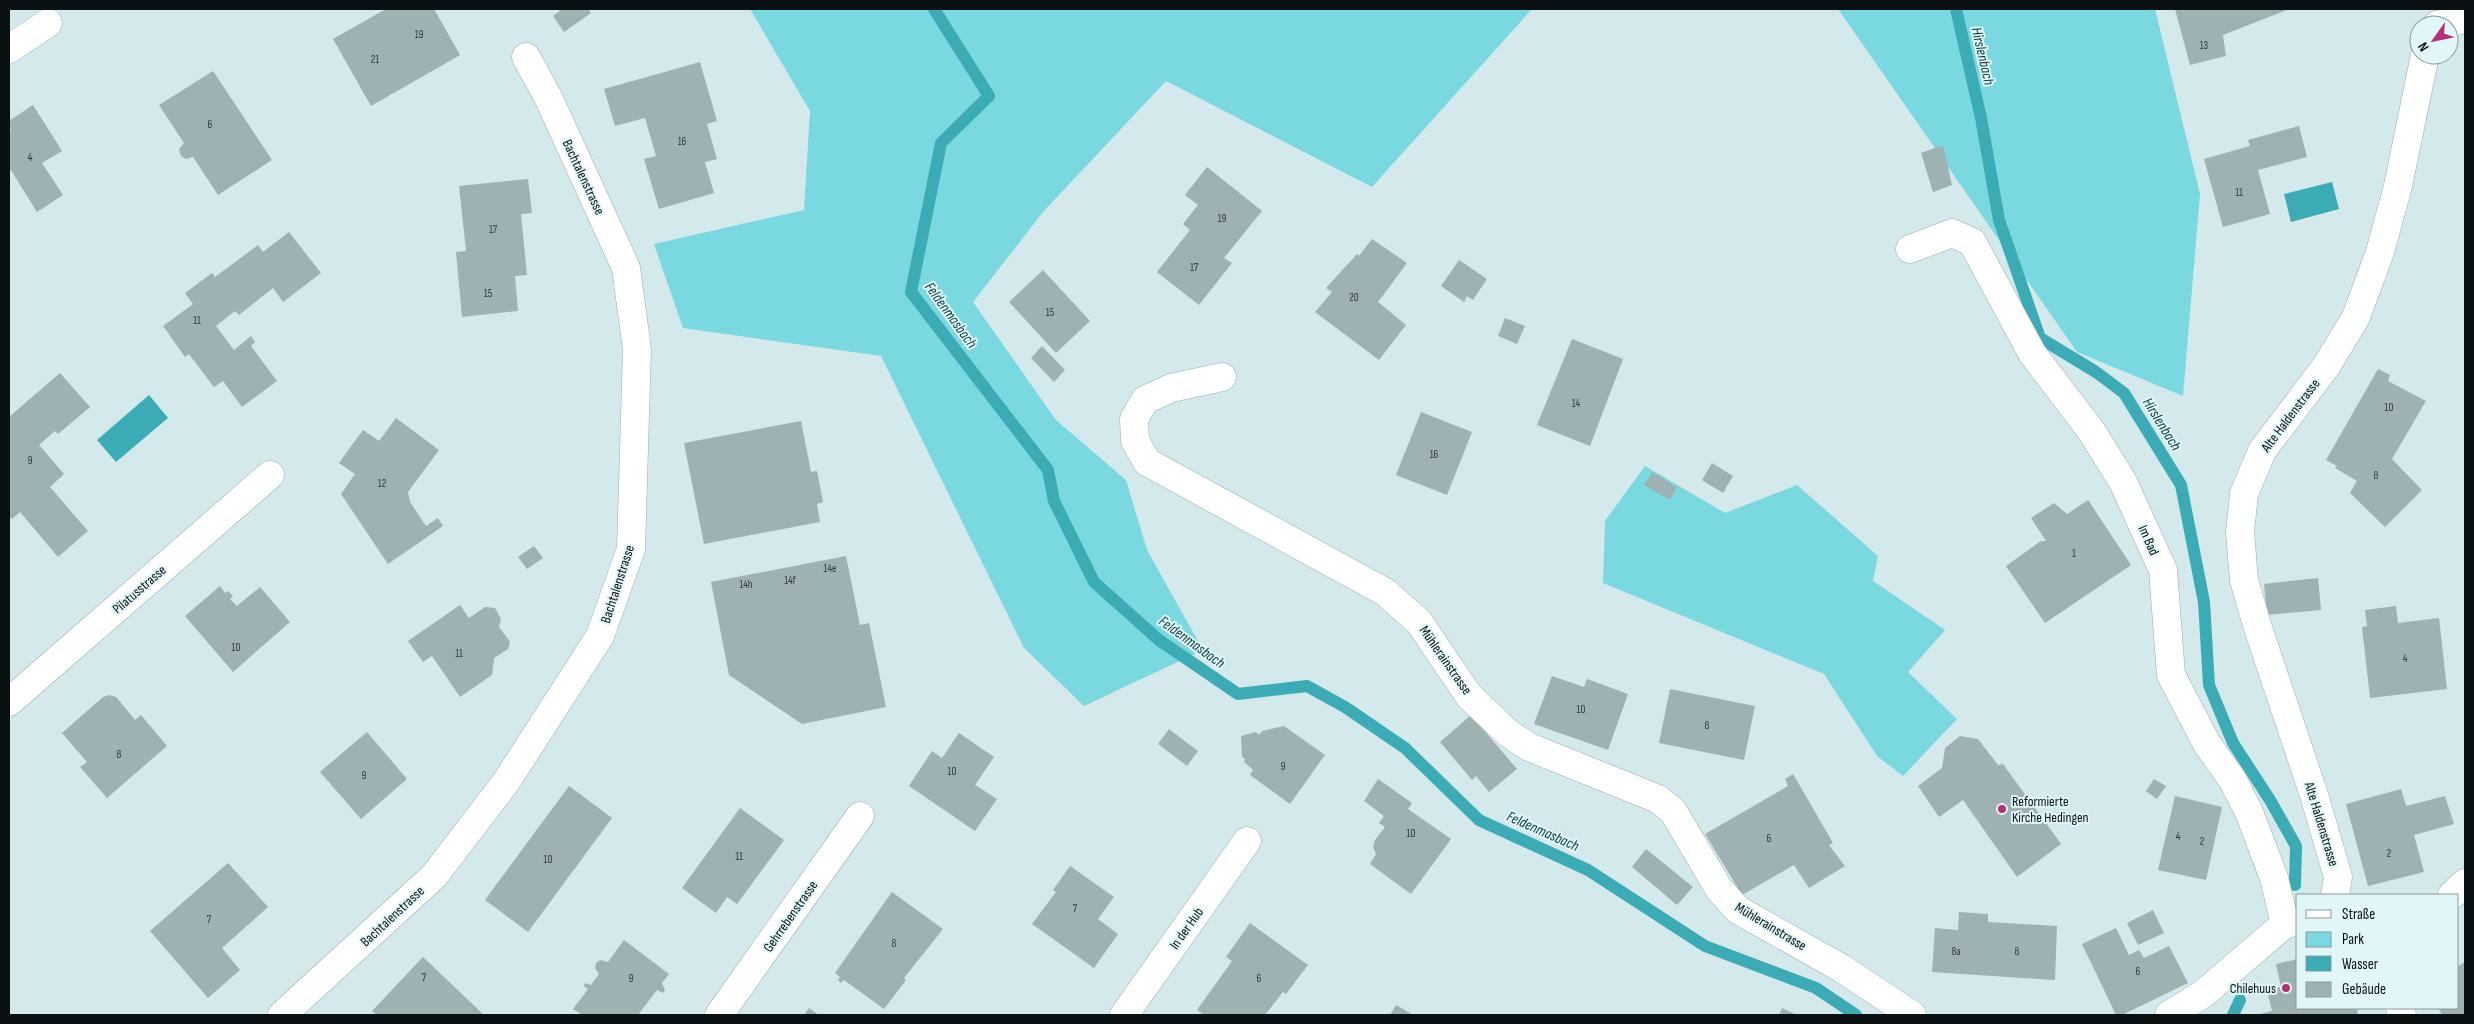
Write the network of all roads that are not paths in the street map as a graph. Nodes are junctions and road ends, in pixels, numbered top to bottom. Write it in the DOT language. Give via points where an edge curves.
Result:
graph roads {
  1 [pos="48,23"];
  2 [pos="9,49"];
  3 [pos="526,57"];
  4 [pos="2423,65"];
  5 [pos="1910,248"];
  6 [pos="1222,376"];
  7 [pos="270,475"];
  8 [pos="9,702"];
  9 [pos="860,816"];
  10 [pos="1247,841"];
  11 [pos="2465,883"];
  12 [pos="2335,894"];
  13 [pos="2453,894"];
  14 [pos="2292,923"];
  15 [pos="282,1015"];
  16 [pos="719,1015"];
  17 [pos="1124,1015"];
  18 [pos="1912,1015"];
  19 [pos="2169,1015"];
  1 -- 2 [label="street"];
  3 -- 15 [label="street, Bachtalenstrasse" via="549,99 626,268 637,350 631,550 600,636 506,782 434,876"];
  4 -- 12 [label="street, Alte Haldenstrasse" via="2398,186 2380,252 2356,317 2327,365 2262,452 2244,494 2240,532 2244,580 2338,877"];
  5 -- 14 [label="street, Im Bad" via="1952,233 1972,242 2032,353 2092,432 2123,482 2163,570 2171,675 2207,744 2232,779 2249,812"];
  6 -- 18 [label="street, Mühlerainstrasse" via="1172,388 1145,400 1134,419 1134,442 1147,462 1385,592 1419,622 1470,696 1508,733 1529,747 1658,799 1673,811 1719,889 1738,910 1841,968"];
  7 -- 8 [label="street, Pilatusstrasse"];
  9 -- 16 [label="street, Gehrrebenstrasse"];
  10 -- 17 [label="street, In der Hub"];
  11 -- 13 [label="street"];
  14 -- 19 [label="street" via="2203,994"];
}
